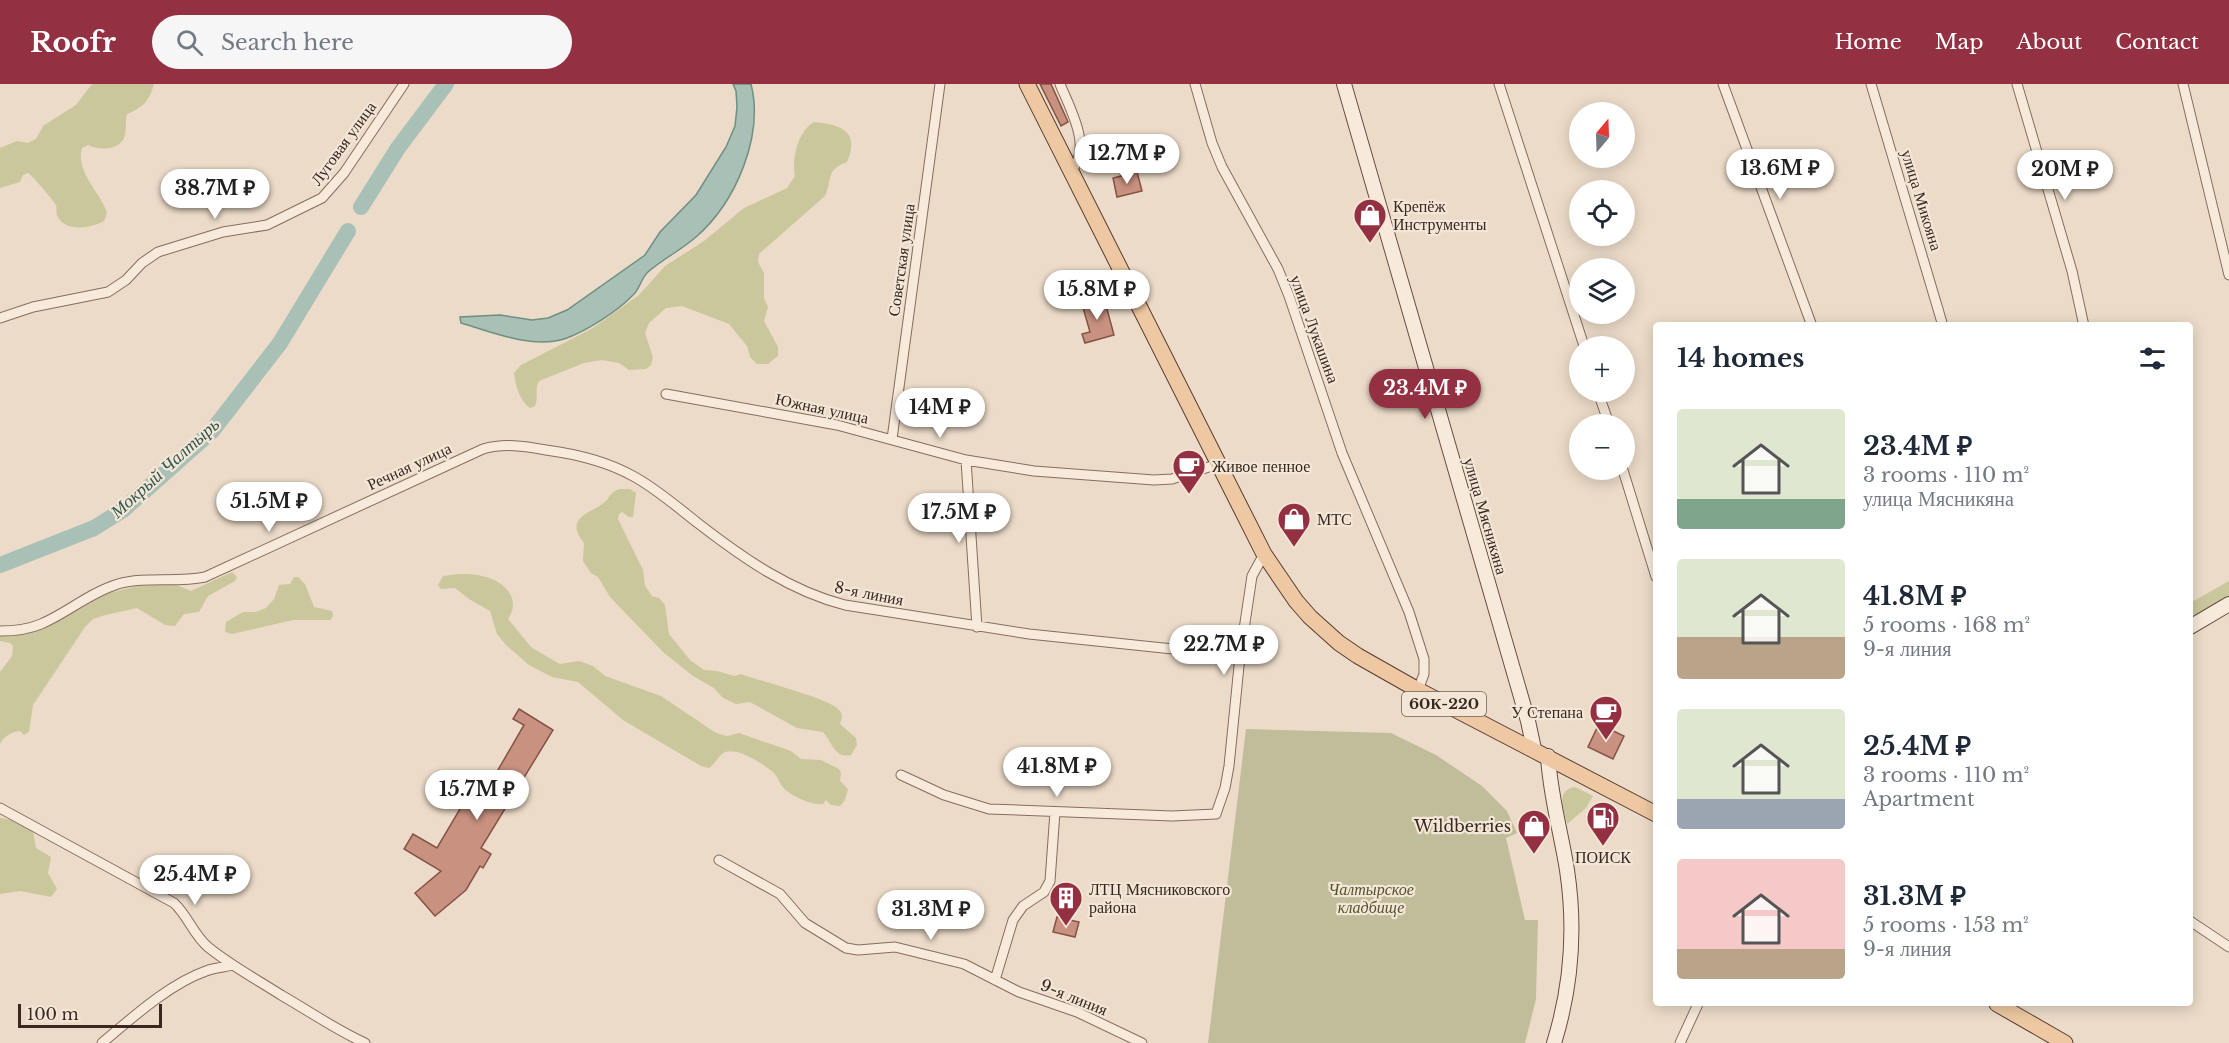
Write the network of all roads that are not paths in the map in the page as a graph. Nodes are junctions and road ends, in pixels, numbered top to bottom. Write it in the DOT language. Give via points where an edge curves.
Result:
graph roads {
  1 [pos="404,84"];
  2 [pos="940,84"];
  3 [pos="1027,84"];
  4 [pos="1060,84"];
  5 [pos="1195,84"];
  6 [pos="1344,84"];
  7 [pos="1499,84"];
  8 [pos="1723,84"];
  9 [pos="1871,84"];
  10 [pos="2018,84"];
  11 [pos="2182,84"];
  12 [pos="1071,171"];
  13 [pos="2229,275"];
  14 [pos="0,318"];
  15 [pos="1811,322"];
  16 [pos="1942,322"];
  17 [pos="2083,322"];
  18 [pos="1581,336"];
  19 [pos="666,394"];
  20 [pos="892,440"];
  21 [pos="532,448"];
  22 [pos="966,460"];
  23 [pos="1218,464"];
  24 [pos="1626,480"];
  25 [pos="1264,554"];
  26 [pos="1653,567"];
  27 [pos="2229,604"];
  28 [pos="2193,625"];
  29 [pos="977,627"];
  30 [pos="0,631"];
  31 [pos="1240,656"];
  32 [pos="1418,690"];
  33 [pos="1534,749"];
  34 [pos="1548,756"];
  35 [pos="900,775"];
  36 [pos="0,808"];
  37 [pos="1054,812"];
  38 [pos="1653,812"];
  39 [pos="719,860"];
  40 [pos="2193,923"];
  41 [pos="2229,947"];
  42 [pos="233,965"];
  43 [pos="995,980"];
  44 [pos="1697,1006"];
  45 [pos="2000,1006"];
  46 [pos="102,1043"];
  47 [pos="365,1043"];
  48 [pos="1143,1043"];
  49 [pos="1554,1043"];
  50 [pos="1680,1043"];
  51 [pos="2065,1043"];
  1 -- 14 [label="street, Луговая улица" via="344,173 322,198 267,225 223,231 158,252 108,292"];
  2 -- 20 [label="street, Советская улица"];
  3 -- 12 [label="main road, 60К-220"];
  4 -- 12 [label="street" via="1076,125 1080,149 1078,163"];
  5 -- 32 [label="street, улица Лукашина" via="1222,167 1289,296 1342,453 1409,612 1424,659"];
  6 -- 33 [label="street, улица Мясникяна"];
  7 -- 18 [label="street"];
  8 -- 15 [label="street"];
  9 -- 16 [label="street, улица Микояна"];
  10 -- 17 [label="street"];
  11 -- 13 [label="street"];
  12 -- 23 [label="main road, 60К-220"];
  19 -- 20 [label="street, Южная улица" via="794,416"];
  20 -- 22 [label="street, Южная улица"];
  21 -- 29 [label="street, 8-я линия" via="597,461 634,476 752,562 805,592 845,605"];
  21 -- 30 [label="street, Речная улица" via="498,445 483,449 205,577 120,584 81,600 43,624"];
  22 -- 23 [label="street, Южная улица" via="1131,480 1172,479"];
  22 -- 29 [label="street"];
  23 -- 25 [label="main road, 60К-220"];
  24 -- 26 [label="street"];
  25 -- 31 [label="street" via="1252,576"];
  25 -- 32 [label="main road, 60К-220" via="1296,601 1324,631 1358,656"];
  27 -- 28 [label="street"];
  29 -- 31 [label="street, 8-я линия"];
  31 -- 37 [label="street" via="1229,765 1216,814"];
  32 -- 33 [label="main road, 60К-220"];
  33 -- 34 [label="main road, 60К-220"];
  34 -- 38 [label="main road, 60К-220"];
  34 -- 49 [label="street" via="1573,940 1567,995"];
  35 -- 37 [label="street" via="989,809"];
  36 -- 42 [label="street" via="174,903 201,940"];
  37 -- 43 [label="street" via="1050,881 1044,892 1023,906 1013,920"];
  39 -- 43 [label="street, 9-я линия" via="780,894 805,923 846,948 905,948 964,964"];
  40 -- 41 [label="street"];
  42 -- 46 [label="street" via="189,978"];
  42 -- 47 [label="street"];
  43 -- 48 [label="street, 9-я линия"];
  44 -- 50 [label="street"];
  45 -- 51 [label="main road"];
}
